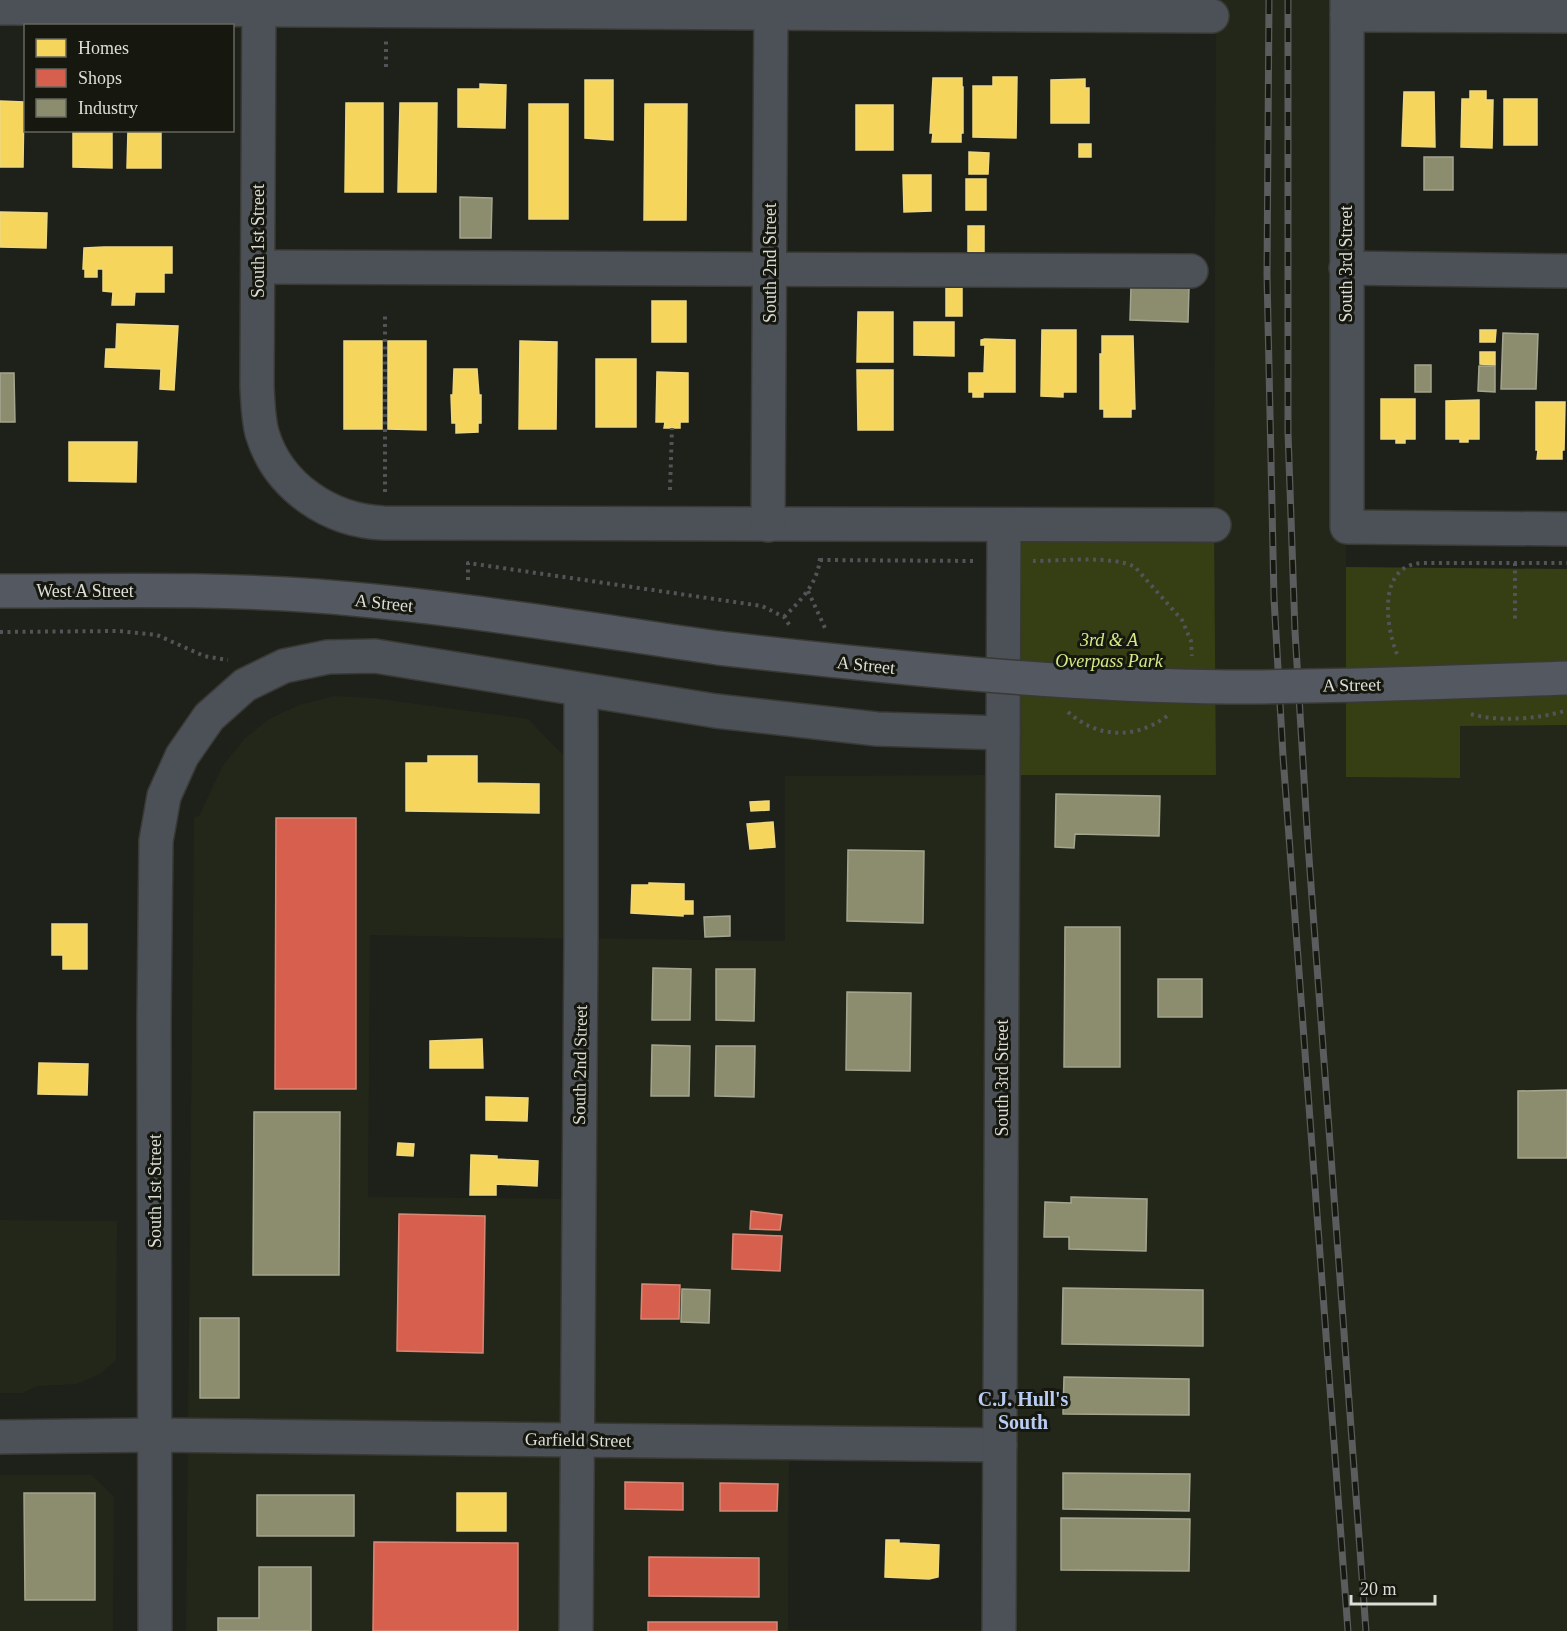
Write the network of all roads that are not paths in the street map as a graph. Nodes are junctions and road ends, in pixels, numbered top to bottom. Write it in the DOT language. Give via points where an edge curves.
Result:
graph roads {
  1 [pos="260,5"];
  2 [pos="771,6"];
  3 [pos="0,8"];
  4 [pos="1347,8"];
  5 [pos="1212,16"];
  6 [pos="1567,16"];
  7 [pos="258,267"];
  8 [pos="770,268"];
  9 [pos="1346,268"];
  10 [pos="1191,271"];
  11 [pos="1567,271"];
  12 [pos="768,525"];
  13 [pos="1214,525"];
  14 [pos="1004,526"];
  15 [pos="1567,528"];
  16 [pos="0,591"];
  17 [pos="169,592"];
  18 [pos="1567,678"];
  19 [pos="581,690"];
  20 [pos="1003,733"];
  21 [pos="155,1435"];
  22 [pos="0,1437"];
  23 [pos="579,1440"];
  24 [pos="1000,1445"];
  25 [pos="155,1631"];
  26 [pos="576,1631"];
  27 [pos="999,1631"];
  1 -- 2 [label="street"];
  1 -- 3 [label="street"];
  1 -- 7 [label="street, South 1st Street"];
  2 -- 5 [label="street"];
  2 -- 8 [label="street, South 2nd Street"];
  4 -- 6 [label="street"];
  4 -- 9 [label="street, South 3rd Street"];
  7 -- 8 [label="street"];
  7 -- 12 [label="street, South 1st Street" via="262,432 285,476 300,492 334,513 384,523"];
  8 -- 10 [label="street"];
  8 -- 12 [label="street, South 2nd Street"];
  9 -- 11 [label="street"];
  9 -- 15 [label="street, South 3rd Street" via="1347,527"];
  12 -- 14 [label="street"];
  13 -- 14 [label="street"];
  14 -- 20 [label="street, South 3rd Street"];
  16 -- 17 [label="main road, West A Street"];
  17 -- 18 [label="main road, A Street, bridge" via="274,593 365,600 888,668 1068,681 1372,686"];
  19 -- 20 [label="street" via="716,711 877,729"];
  19 -- 21 [label="street, South 1st Street" via="375,656 328,657 284,666 245,685 209,717 182,756 164,796 156,841"];
  19 -- 23 [label="street, South 2nd Street"];
  20 -- 24 [label="street, South 3rd Street"];
  21 -- 22 [label="street, Garfield Street"];
  21 -- 23 [label="street, Garfield Street"];
  21 -- 25 [label="street, South 1st Street"];
  23 -- 24 [label="street, Garfield Street"];
  23 -- 26 [label="street, South 2nd Street"];
  24 -- 27 [label="street, South 3rd Street"];
}
